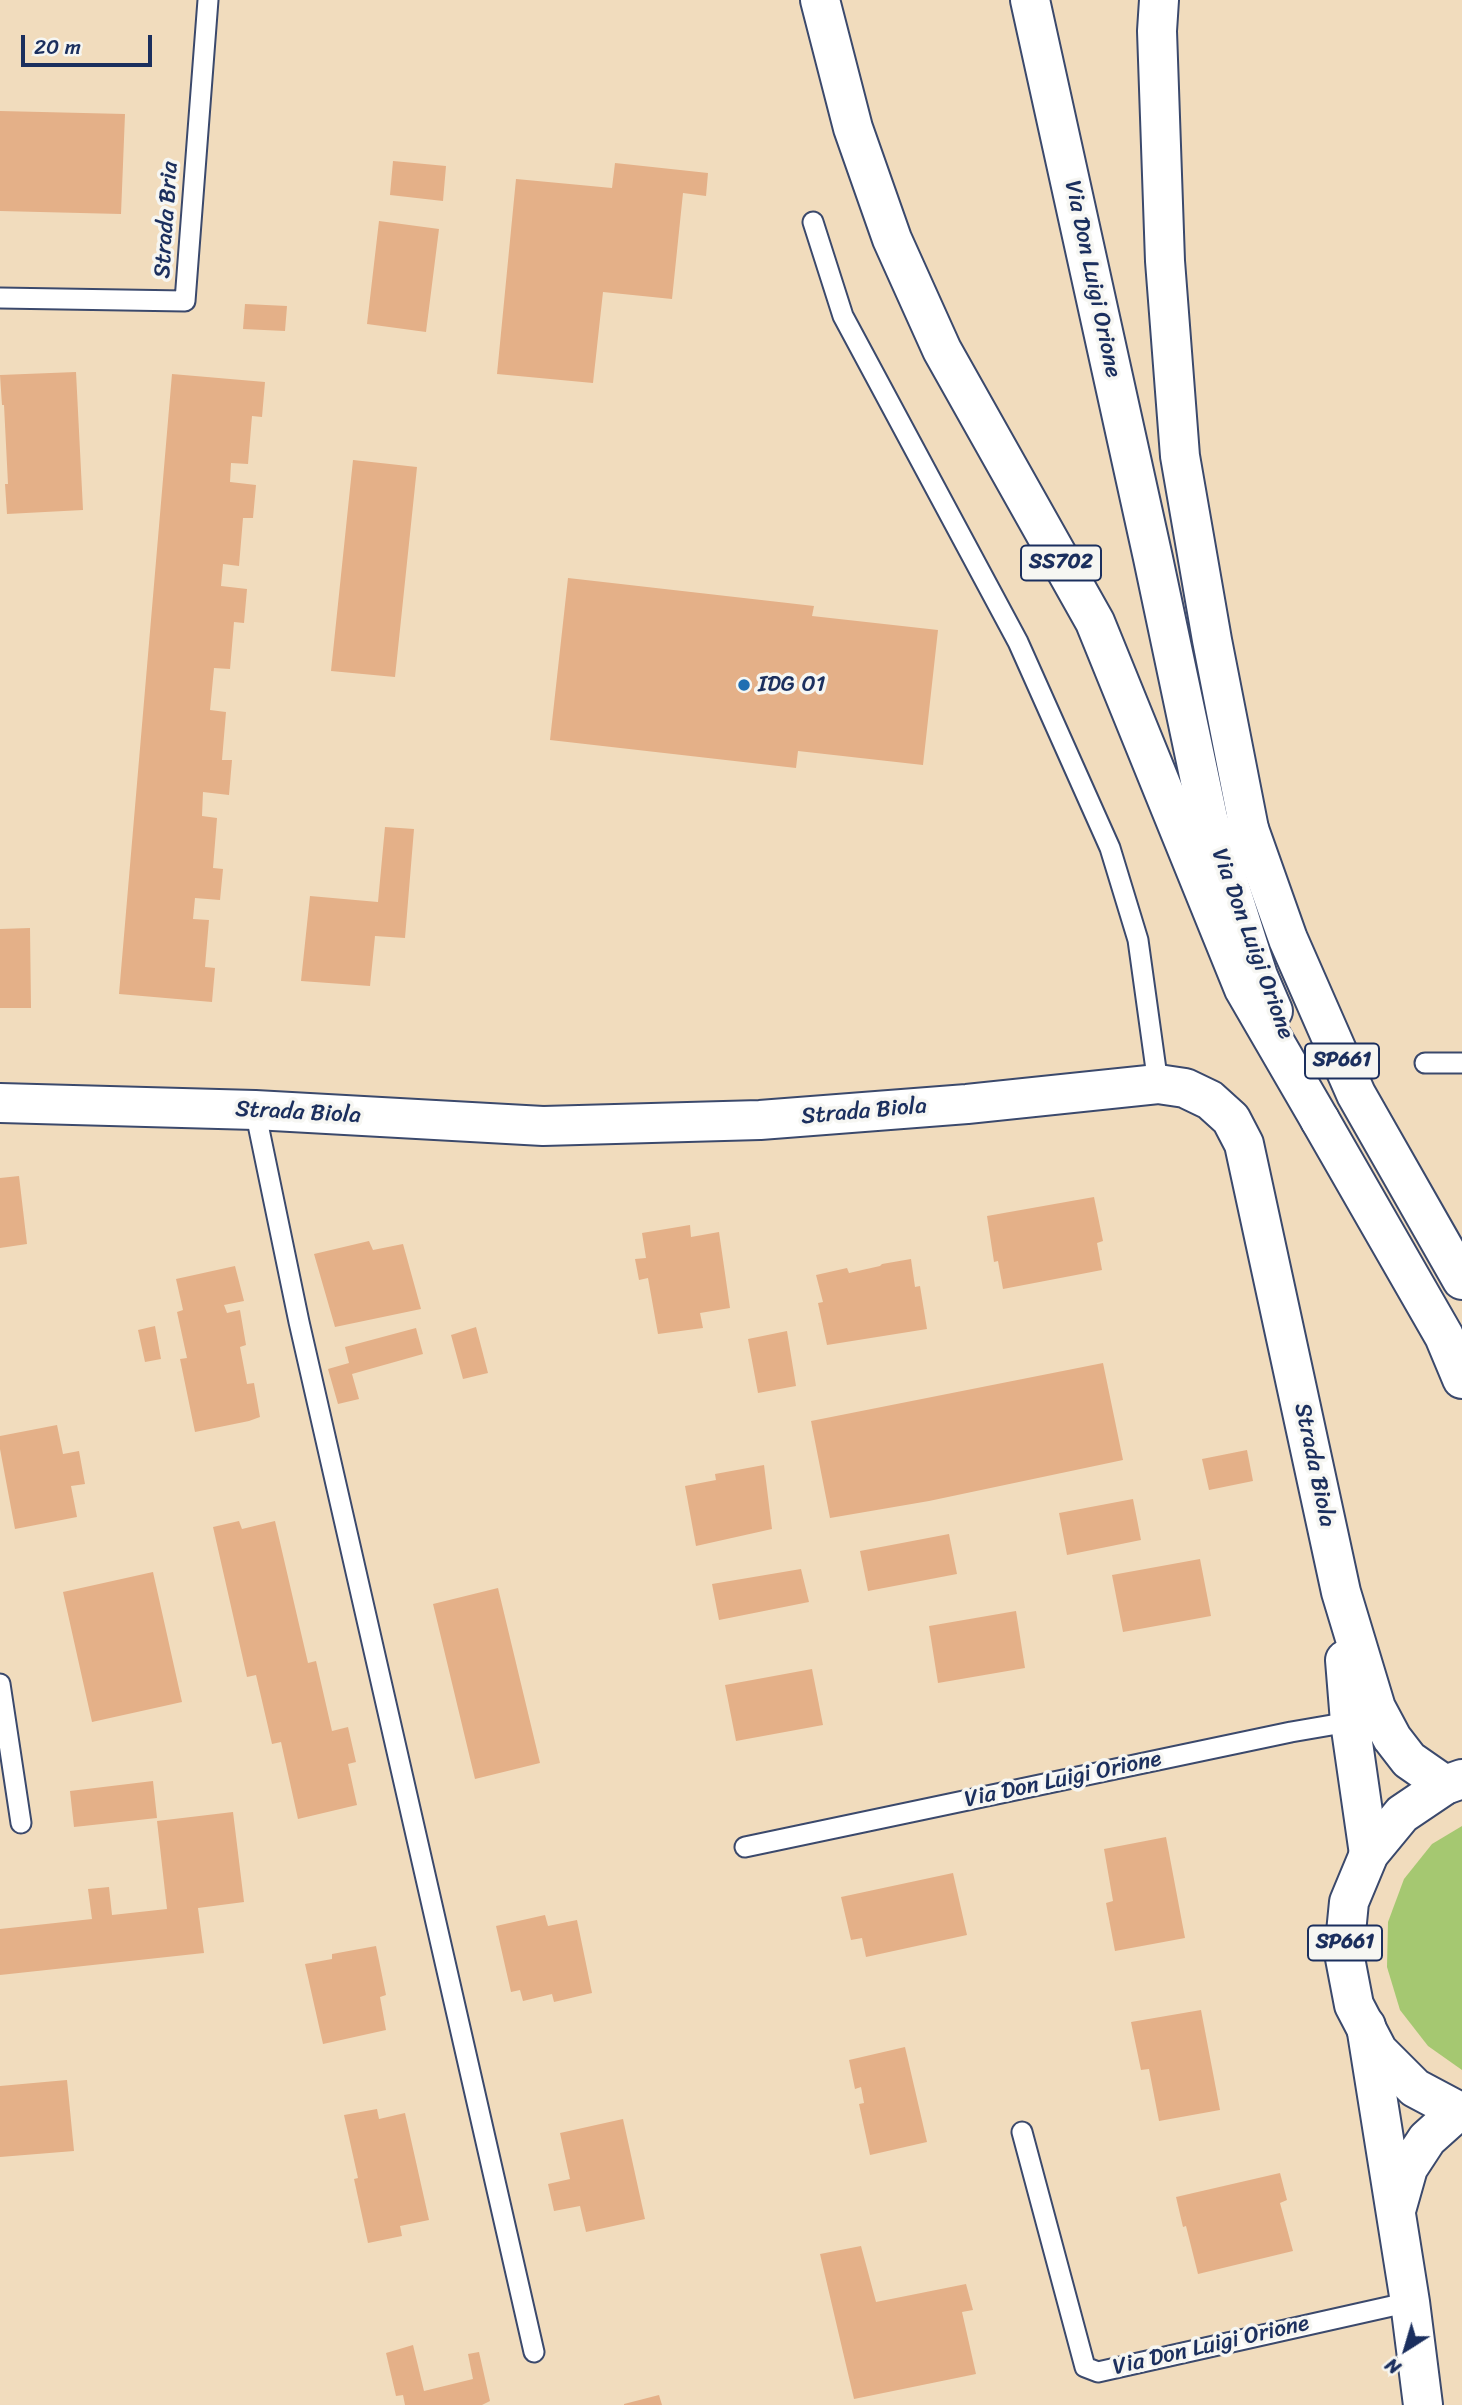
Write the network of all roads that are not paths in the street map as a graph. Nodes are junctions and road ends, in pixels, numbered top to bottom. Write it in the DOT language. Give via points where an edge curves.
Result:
graph roads {
  1 [pos="208,0"];
  2 [pos="820,0"];
  3 [pos="1030,0"];
  4 [pos="1159,0"];
  5 [pos="813,222"];
  6 [pos="0,298"];
  7 [pos="1153,558"];
  8 [pos="1249,829"];
  9 [pos="1425,1063"];
  10 [pos="1462,1063"];
  11 [pos="1158,1084"];
  12 [pos="0,1103"];
  13 [pos="255,1110"];
  14 [pos="1320,1120"];
  15 [pos="1462,1280"];
  16 [pos="1462,1379"];
  17 [pos="0,1684"];
  18 [pos="1365,1719"];
  19 [pos="1454,1782"];
  20 [pos="21,1823"];
  21 [pos="746,1847"];
  22 [pos="1369,1854"];
  23 [pos="1366,2026"];
  24 [pos="1459,2112"];
  25 [pos="1023,2132"];
  26 [pos="1395,2216"];
  27 [pos="1410,2302"];
  28 [pos="534,2352"];
  29 [pos="1423,2405"];
  1 -- 6 [label="lane, Strada Bria" via="185,301"];
  2 -- 14 [label="main road, SS702" via="853,128 892,239 942,350 1095,622 1244,989"];
  3 -- 7 [label="main road, Via Don Luigi Orione / SP661"];
  4 -- 8 [label="main road" via="1166,261 1180,456"];
  5 -- 11 [label="lane" via="843,316 1018,642 1110,848 1138,940"];
  7 -- 8 [label="main road, Via Don Luigi Orione / SP661"];
  7 -- 14 [label="main road, Via Don Luigi Orione / SP661" via="1208,818 1258,976"];
  8 -- 15 [label="main road, Via Don Luigi Orione / SP661" via="1288,939 1356,1094"];
  9 -- 10 [label="lane"];
  11 -- 13 [label="main road, Strada Biola" via="760,1120 543,1126"];
  11 -- 18 [label="main road, Strada Biola" via="1185,1088 1210,1100 1231,1119 1244,1144"];
  12 -- 13 [label="main road, Strada Biola"];
  13 -- 28 [label="lane" via="299,1322"];
  14 -- 16 [label="main road, Via Don Luigi Orione / SP661" via="1444,1336"];
  17 -- 20 [label="lane"];
  18 -- 19 [label="main road, Strada Biola" via="1392,1738 1409,1760"];
  18 -- 21 [label="lane, Via Don Luigi Orione"];
  18 -- 22 [label="main road, Strada Biola"];
  19 -- 22 [label="main road, SP661" via="1402,1814"];
  22 -- 23 [label="main road, SP661" via="1349,1902 1344,1953 1354,2005"];
  23 -- 24 [label="main road, SP661" via="1378,2051 1415,2088"];
  23 -- 26 [label="main road"];
  24 -- 26 [label="main road" via="1427,2139 1408,2168"];
  25 -- 27 [label="lane, Via Don Luigi Orione" via="1085,2367 1098,2372"];
  26 -- 27 [label="main road"];
  27 -- 29 [label="main road"];
}
